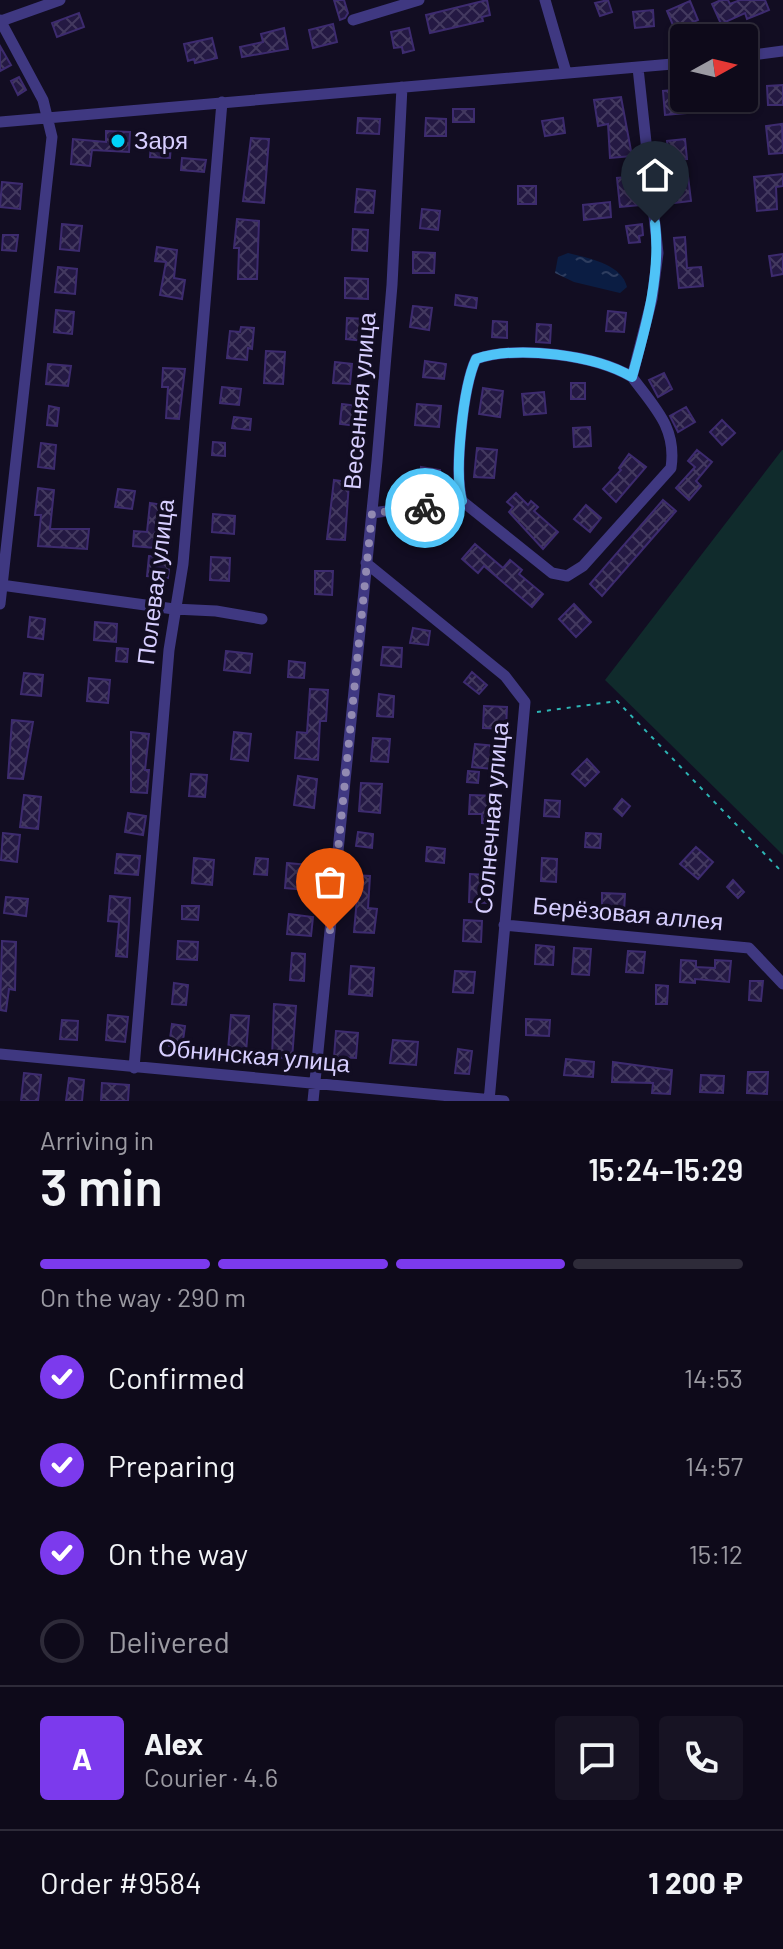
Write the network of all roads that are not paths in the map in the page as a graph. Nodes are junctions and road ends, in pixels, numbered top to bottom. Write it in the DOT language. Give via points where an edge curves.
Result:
graph roads {
  1 [pos="60,0"];
  2 [pos="419,0"];
  3 [pos="545,0"];
  4 [pos="353,20"];
  5 [pos="2,26"];
  6 [pos="783,51"];
  7 [pos="758,54"];
  8 [pos="670,65"];
  9 [pos="638,68"];
  10 [pos="566,72"];
  11 [pos="402,87"];
  12 [pos="222,102"];
  13 [pos="48,118"];
  14 [pos="0,122"];
  15 [pos="632,377"];
  16 [pos="462,501"];
  17 [pos="372,513"];
  18 [pos="366,563"];
  19 [pos="1,585"];
  20 [pos="0,604"];
  21 [pos="174,609"];
  22 [pos="262,619"];
  23 [pos="504,925"];
  24 [pos="783,984"];
  25 [pos="0,1054"];
  26 [pos="134,1068"];
  27 [pos="315,1083"];
  28 [pos="490,1100"];
  29 [pos="313,1101"];
  30 [pos="504,1101"];
  1 -- 5 [label="street"];
  2 -- 4 [label="street"];
  3 -- 10 [label="street"];
  5 -- 13 [label="street"];
  6 -- 7 [label="street"];
  8 -- 9 [label="street"];
  9 -- 10 [label="street"];
  9 -- 15 [label="street" via="658,253"];
  10 -- 11 [label="street"];
  11 -- 12 [label="street"];
  11 -- 17 [label="street, Весенняя улица"];
  12 -- 13 [label="street"];
  12 -- 21 [label="street, Полевая улица" via="183,564"];
  13 -- 14 [label="street"];
  13 -- 19 [label="street" via="52,137"];
  15 -- 16 [label="street" via="576,357 492,353 476,359 468,376 458,486"];
  15 -- 16 [label="street" via="669,426 671,468 583,566 567,576 552,573"];
  16 -- 17 [label="street"];
  17 -- 18 [label="street, Весенняя улица"];
  18 -- 23 [label="street, Солнечная улица" via="505,676 525,702"];
  18 -- 27 [label="street, Весенняя улица"];
  19 -- 20 [label="street"];
  19 -- 21 [label="street"];
  21 -- 22 [label="street"];
  21 -- 26 [label="street, Полевая улица"];
  23 -- 24 [label="street, Берёзовая аллея" via="749,948"];
  23 -- 28 [label="street, Солнечная улица"];
  25 -- 26 [label="street, Обнинская улица"];
  26 -- 27 [label="street, Обнинская улица"];
  27 -- 28 [label="street, Обнинская улица"];
  27 -- 29 [label="street, Весенняя улица"];
  28 -- 30 [label="street, Обнинская улица"];
}
